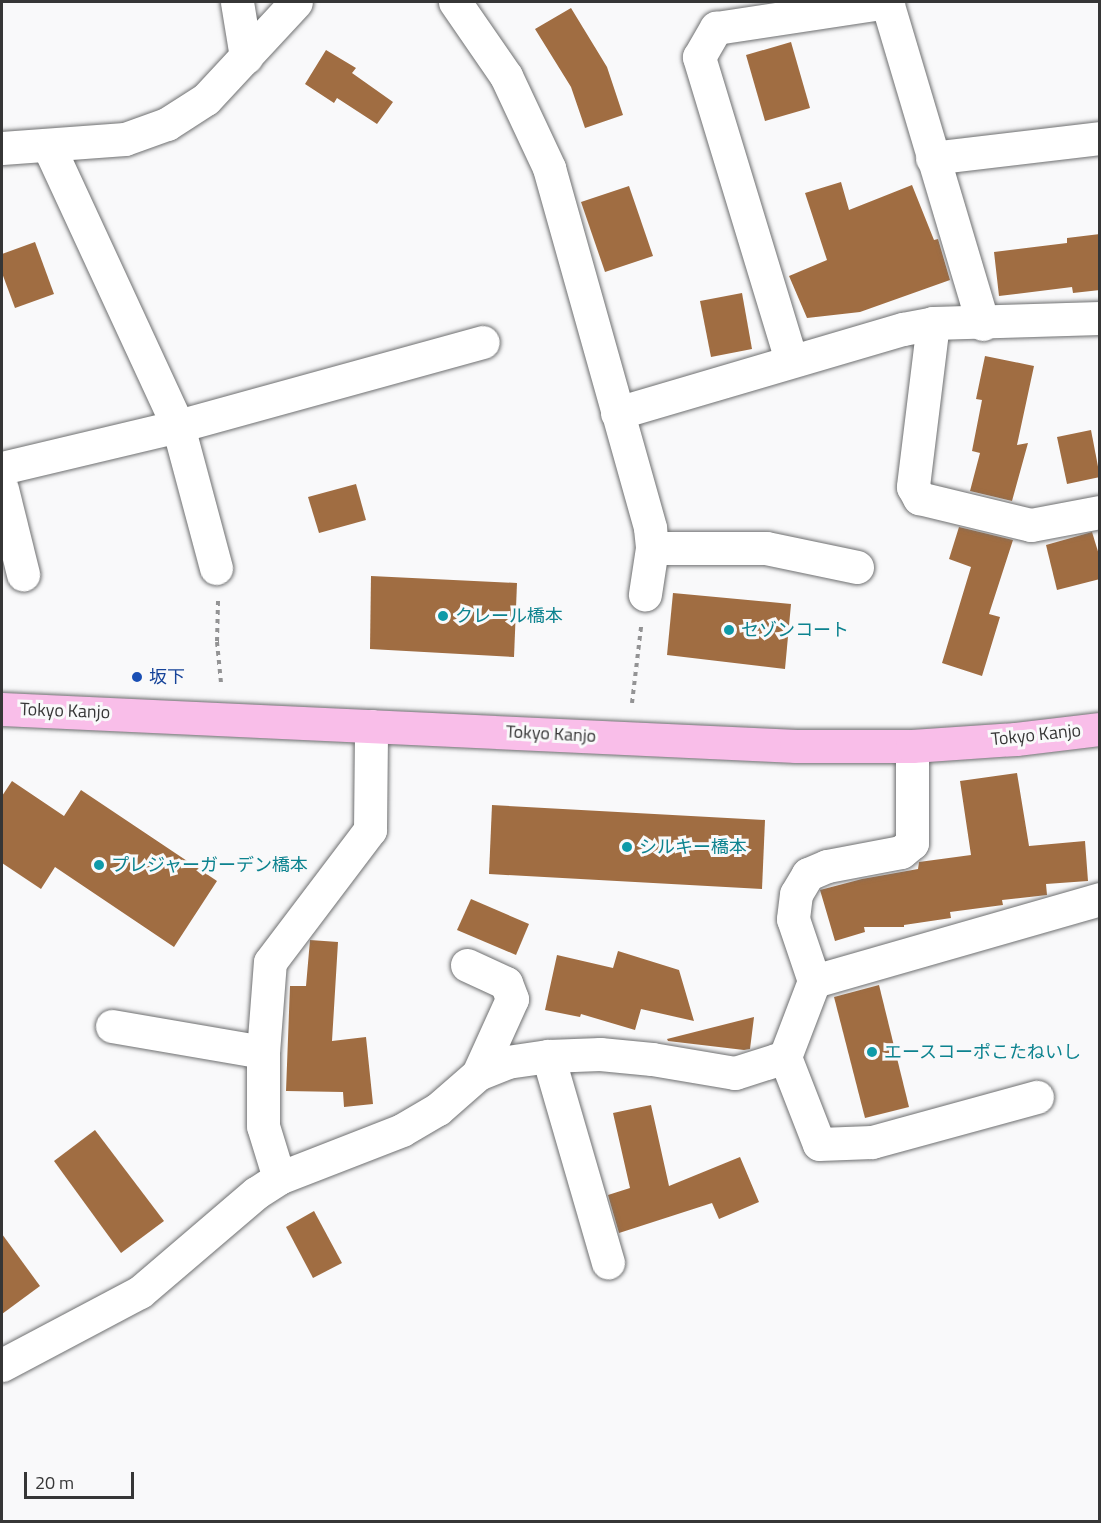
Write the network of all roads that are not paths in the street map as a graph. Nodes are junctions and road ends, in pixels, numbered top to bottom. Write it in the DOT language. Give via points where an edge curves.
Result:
graph roads {
  1 [pos="237,2"];
  2 [pos="296,2"];
  3 [pos="455,2"];
  4 [pos="888,2"];
  5 [pos="246,57"];
  6 [pos="1100,138"];
  7 [pos="48,145"];
  8 [pos="2,148"];
  9 [pos="932,158"];
  10 [pos="1100,318"];
  11 [pos="933,323"];
  12 [pos="983,324"];
  13 [pos="483,342"];
  14 [pos="791,360"];
  15 [pos="616,413"];
  16 [pos="178,426"];
  17 [pos="2,468"];
  18 [pos="2,489"];
  19 [pos="1100,512"];
  20 [pos="652,548"];
  21 [pos="857,567"];
  22 [pos="23,574"];
  23 [pos="217,582"];
  24 [pos="645,594"];
  25 [pos="2,709"];
  26 [pos="371,726"];
  27 [pos="1100,729"];
  28 [pos="912,746"];
  29 [pos="1100,899"];
  30 [pos="467,965"];
  31 [pos="814,981"];
  32 [pos="112,1026"];
  33 [pos="263,1053"];
  34 [pos="548,1056"];
  35 [pos="785,1057"];
  36 [pos="478,1074"];
  37 [pos="1037,1096"];
  38 [pos="279,1178"];
  39 [pos="608,1262"];
  40 [pos="2,1365"];
  1 -- 5 [label="street"];
  2 -- 5 [label="street"];
  3 -- 15 [label="street" via="506,76 549,168"];
  4 -- 9 [label="street"];
  4 -- 14 [label="street" via="716,28 699,57"];
  5 -- 7 [label="street" via="206,99 167,124 126,139"];
  6 -- 9 [label="street"];
  7 -- 8 [label="street"];
  7 -- 16 [label="street"];
  9 -- 12 [label="street"];
  10 -- 12 [label="street"];
  11 -- 12 [label="street"];
  11 -- 14 [label="street"];
  11 -- 19 [label="street" via="913,487 919,498 1030,525"];
  13 -- 16 [label="street"];
  14 -- 15 [label="street"];
  15 -- 20 [label="street" via="650,528"];
  16 -- 17 [label="street"];
  16 -- 23 [label="street"];
  18 -- 22 [label="street"];
  20 -- 21 [label="street" via="766,548"];
  20 -- 24 [label="street"];
  25 -- 26 [label="highway, Tokyo Kanjo"];
  26 -- 28 [label="highway, Tokyo Kanjo" via="775,745"];
  26 -- 33 [label="street" via="370,830 270,962"];
  27 -- 28 [label="highway, Tokyo Kanjo"];
  28 -- 31 [label="street" via="912,843 901,852 827,866 808,874 796,894 793,919"];
  29 -- 31 [label="street"];
  30 -- 36 [label="street" via="506,983 512,999"];
  31 -- 35 [label="street"];
  32 -- 33 [label="street"];
  33 -- 38 [label="street" via="263,1126"];
  34 -- 35 [label="street" via="600,1054 735,1073"];
  34 -- 36 [label="street" via="507,1062"];
  34 -- 39 [label="street"];
  35 -- 37 [label="street" via="819,1144 872,1142"];
  36 -- 38 [label="street" via="438,1109 402,1130"];
  38 -- 40 [label="street" via="140,1292"];
}
